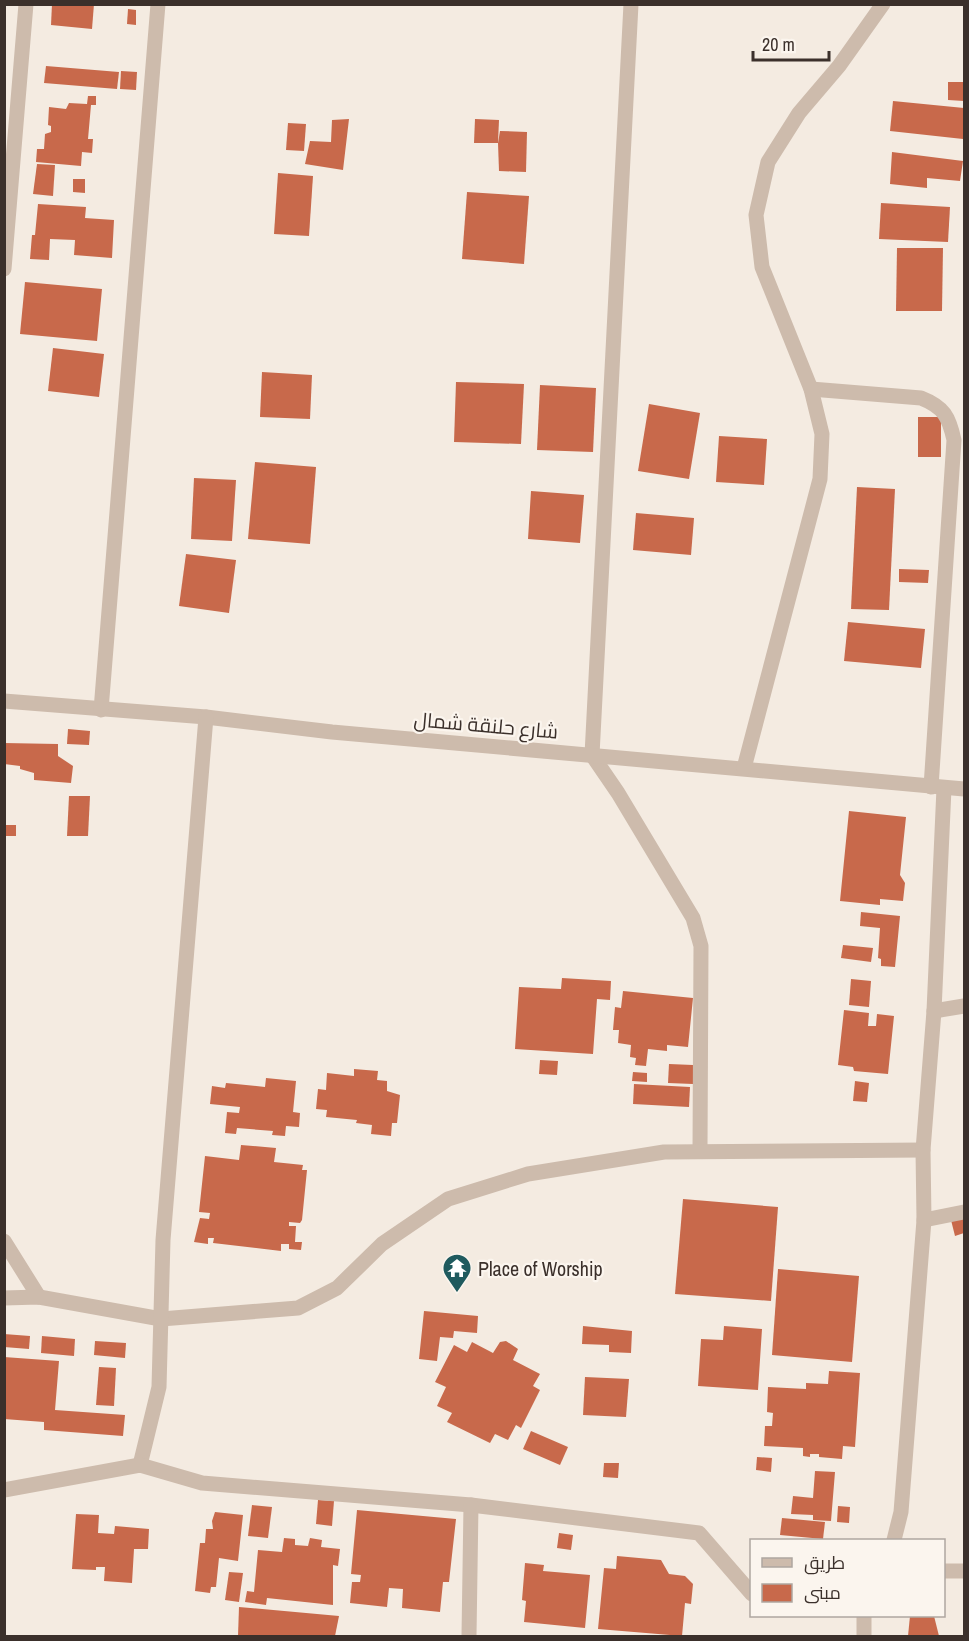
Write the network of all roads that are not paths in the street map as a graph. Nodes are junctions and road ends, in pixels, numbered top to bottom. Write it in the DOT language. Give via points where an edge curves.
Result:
graph roads {
  1 [pos="26,4"];
  2 [pos="158,4"];
  3 [pos="631,4"];
  4 [pos="883,4"];
  5 [pos="5,241"];
  6 [pos="4,269"];
  7 [pos="811,388"];
  8 [pos="4,701"];
  9 [pos="101,710"];
  10 [pos="206,717"];
  11 [pos="592,755"];
  12 [pos="744,768"];
  13 [pos="937,788"];
  14 [pos="964,789"];
  15 [pos="964,1006"];
  16 [pos="934,1011"];
  17 [pos="700,1150"];
  18 [pos="923,1150"];
  19 [pos="964,1212"];
  20 [pos="924,1220"];
  21 [pos="4,1242"];
  22 [pos="4,1298"];
  23 [pos="39,1298"];
  24 [pos="161,1319"];
  25 [pos="140,1465"];
  26 [pos="4,1490"];
  27 [pos="471,1505"];
  28 [pos="894,1539"];
  29 [pos="945,1571"];
  30 [pos="964,1571"];
  31 [pos="750,1592"];
  32 [pos="860,1617"];
  33 [pos="469,1636"];
  34 [pos="864,1636"];
  1 -- 5 [label="street"];
  2 -- 9 [label="street"];
  3 -- 11 [label="street"];
  4 -- 7 [label="street" via="799,113 768,162 756,215 762,267"];
  5 -- 6 [label="street"];
  7 -- 12 [label="street" via="822,434 820,479"];
  7 -- 13 [label="street" via="921,398 936,404 949,416 954,440"];
  8 -- 9 [label="street, شارع حلنقة شمال"];
  9 -- 10 [label="street, شارع حلنقة شمال"];
  10 -- 11 [label="street, شارع حلنقة شمال"];
  10 -- 24 [label="street" via="163,1240"];
  11 -- 12 [label="street, شارع حلنقة شمال"];
  11 -- 17 [label="street" via="687,908 699,934"];
  12 -- 13 [label="street, شارع حلنقة شمال"];
  13 -- 14 [label="street, شارع حلنقة شمال"];
  13 -- 16 [label="street"];
  15 -- 16 [label="street"];
  16 -- 18 [label="street"];
  17 -- 18 [label="street"];
  17 -- 24 [label="street" via="528,1174 448,1199 382,1244 337,1288 297,1308"];
  18 -- 20 [label="street"];
  19 -- 20 [label="street"];
  20 -- 28 [label="street" via="901,1512"];
  21 -- 23 [label="street"];
  22 -- 23 [label="street"];
  23 -- 24 [label="street"];
  24 -- 25 [label="street" via="159,1388"];
  25 -- 26 [label="street"];
  25 -- 27 [label="street" via="202,1484"];
  27 -- 31 [label="street" via="699,1533"];
  27 -- 33 [label="street"];
  29 -- 30 [label="street"];
  32 -- 34 [label="street"];
}
